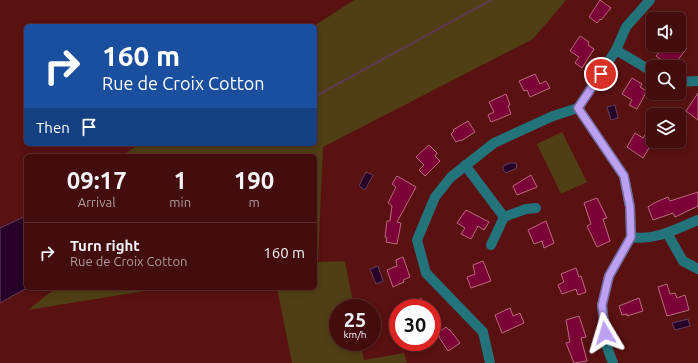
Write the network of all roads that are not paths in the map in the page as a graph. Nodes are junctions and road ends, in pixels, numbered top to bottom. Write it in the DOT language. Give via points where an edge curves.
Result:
graph roads {
  1 [pos="650,0"];
  2 [pos="616,50"];
  3 [pos="646,68"];
  4 [pos="698,81"];
  5 [pos="686,82"];
  6 [pos="578,108"];
  7 [pos="465,165"];
  8 [pos="536,208"];
  9 [pos="504,217"];
  10 [pos="698,220"];
  11 [pos="667,233"];
  12 [pos="631,237"];
  13 [pos="491,245"];
  14 [pos="698,269"];
  15 [pos="490,363"];
  16 [pos="613,363"];
  1 -- 2 [label="street" via="626,27"];
  2 -- 3 [label="street"];
  2 -- 6 [label="street"];
  4 -- 5 [label="street"];
  6 -- 7 [label="street" via="553,116 494,143"];
  6 -- 12 [label="street" via="624,176 630,207"];
  7 -- 9 [label="street"];
  7 -- 15 [label="street" via="451,177 435,197 417,240 426,273 483,332"];
  8 -- 9 [label="street"];
  9 -- 13 [label="street"];
  10 -- 11 [label="street"];
  11 -- 12 [label="street" via="641,239"];
  11 -- 14 [label="street" via="683,261"];
  12 -- 16 [label="street" via="609,276 602,305 607,347"];
}
